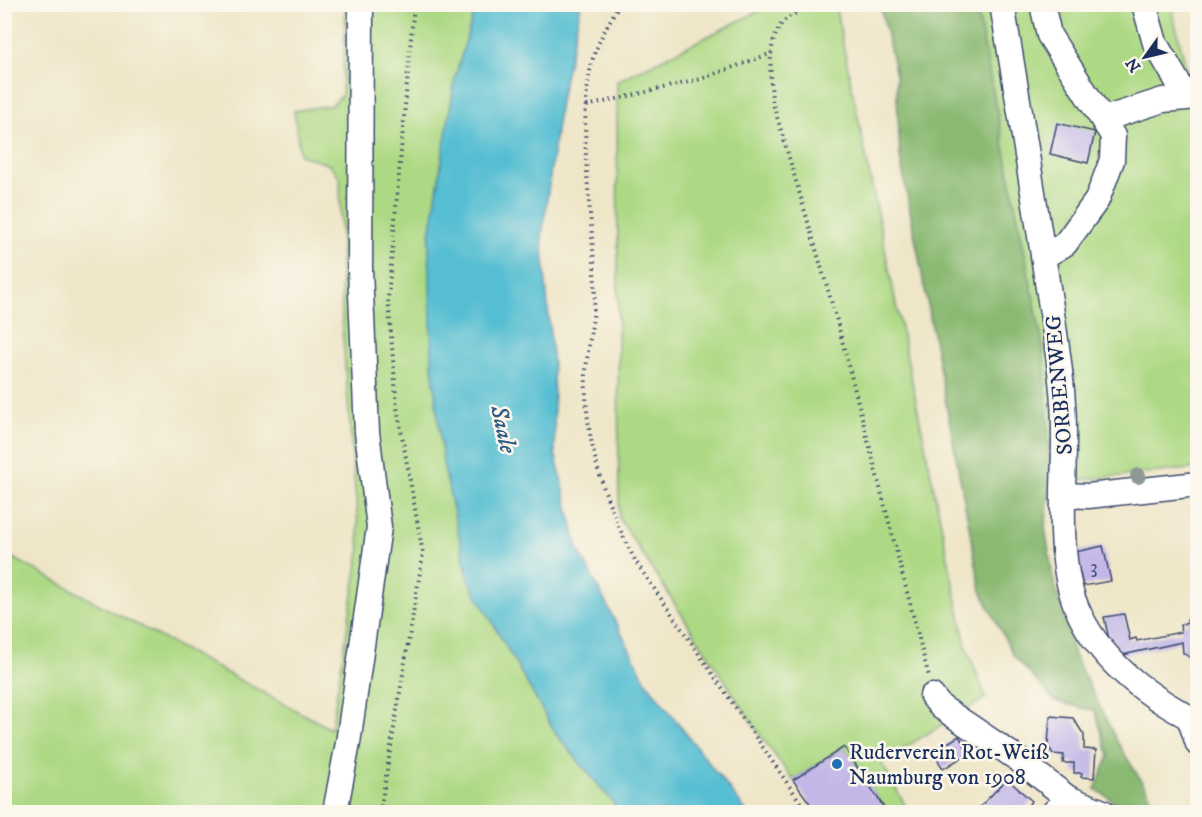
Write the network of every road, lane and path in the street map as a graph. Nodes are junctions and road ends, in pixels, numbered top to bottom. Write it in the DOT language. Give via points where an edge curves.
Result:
graph roads {
  1 [pos="361,4"];
  2 [pos="414,4"];
  3 [pos="619,4"];
  4 [pos="811,4"];
  5 [pos="1002,4"];
  6 [pos="1042,4"];
  7 [pos="1144,4"];
  8 [pos="772,53"];
  9 [pos="1192,98"];
  10 [pos="587,106"];
  11 [pos="1104,119"];
  12 [pos="1043,257"];
  13 [pos="1197,484"];
  14 [pos="1065,495"];
  15 [pos="932,696"];
  16 [pos="1193,720"];
  17 [pos="1197,744"];
  18 [pos="1061,805"];
  19 [pos="335,813"];
  20 [pos="380,813"];
  21 [pos="807,813"];
  22 [pos="1103,813"];
  1 -- 19 [label="street" via="360,270 368,432 379,527"];
  2 -- 20 [label="path" via="388,298 397,407 423,554"];
  3 -- 10 [label="path" via="593,58"];
  4 -- 8 [label="path" via="784,21"];
  5 -- 12 [label="street, SORBENWEG"];
  6 -- 11 [label="street" via="1050,35"];
  7 -- 9 [label="street" via="1155,43"];
  8 -- 10 [label="path" via="701,79"];
  8 -- 15 [label="path" via="772,100 836,317"];
  9 -- 11 [label="street" via="1163,100"];
  10 -- 21 [label="path" via="595,291 586,372 598,471 616,523 636,562"];
  11 -- 12 [label="street" via="1113,136 1112,160 1097,200 1065,244"];
  12 -- 14 [label="street, SORBENWEG" via="1063,402"];
  13 -- 14 [label="street"];
  14 -- 16 [label="street, SORBENWEG" via="1066,569 1084,624 1125,675"];
  15 -- 18 [label="street" via="941,707 1015,757"];
  16 -- 17 [label="street, SORBENWEG"];
  18 -- 22 [label="street"];
}
